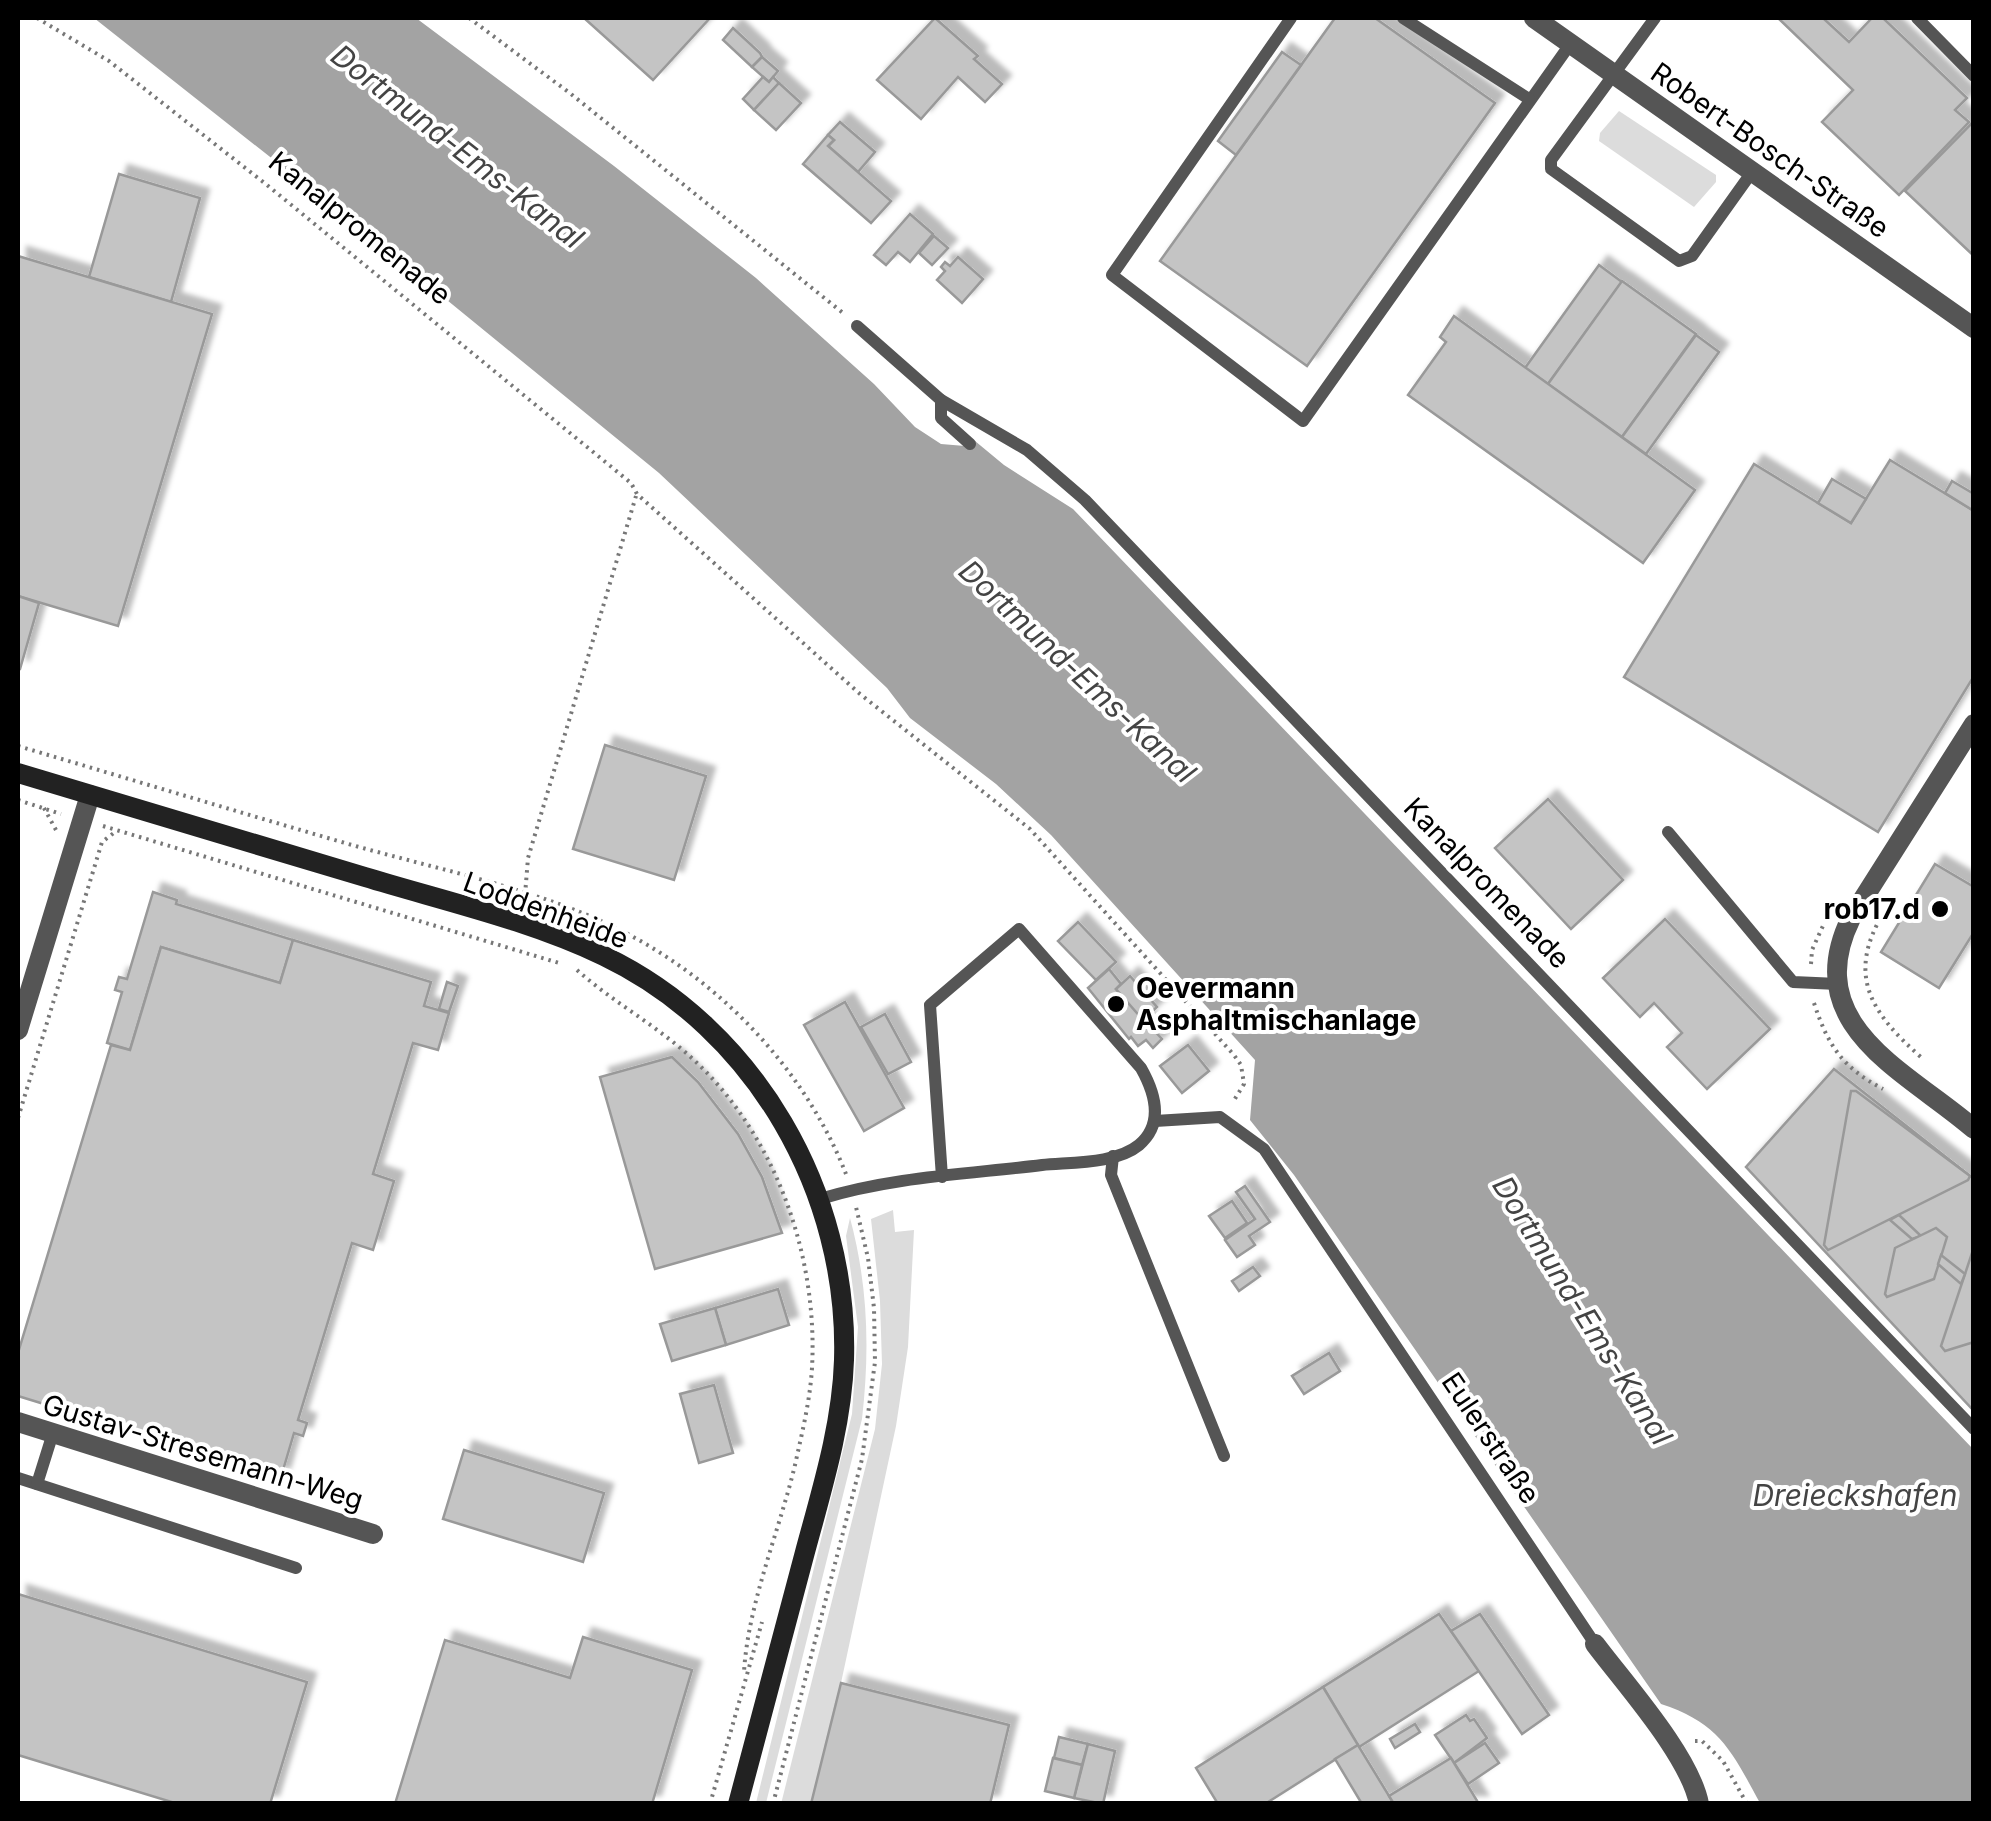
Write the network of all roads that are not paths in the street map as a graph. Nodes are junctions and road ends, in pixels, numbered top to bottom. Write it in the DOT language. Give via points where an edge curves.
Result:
graph roads {
  1 [pos="1291,18"];
  2 [pos="1402,18"];
  3 [pos="1534,18"];
  4 [pos="1655,18"];
  5 [pos="1918,18"];
  6 [pos="1570,44"];
  7 [pos="1613,74"];
  8 [pos="1974,76"];
  9 [pos="1529,99"];
  10 [pos="1752,172"];
  11 [pos="858,326"];
  12 [pos="1974,328"];
  13 [pos="941,400"];
  14 [pos="970,444"];
  15 [pos="1974,724"];
  16 [pos="18,773"];
  17 [pos="90,795"];
  18 [pos="1668,832"];
  19 [pos="1838,984"];
  20 [pos="18,1030"];
  21 [pos="1154,1120"];
  22 [pos="1974,1130"];
  23 [pos="1112,1156"];
  24 [pos="942,1178"];
  25 [pos="820,1199"];
  26 [pos="18,1422"];
  27 [pos="1974,1429"];
  28 [pos="53,1433"];
  29 [pos="1224,1456"];
  30 [pos="18,1478"];
  31 [pos="37,1484"];
  32 [pos="373,1534"];
  33 [pos="296,1568"];
  34 [pos="1595,1644"];
  35 [pos="738,1804"];
  36 [pos="1699,1804"];
  1 -- 9 [label="lane" via="1112,275 1303,420"];
  2 -- 9 [label="lane"];
  3 -- 6 [label="street, Robert-Bosch-Straße"];
  4 -- 7 [label="lane"];
  5 -- 8 [label="lane"];
  6 -- 7 [label="street, Robert-Bosch-Straße"];
  6 -- 9 [label="lane"];
  7 -- 10 [label="street, Robert-Bosch-Straße"];
  7 -- 10 [label="lane" via="1550,160 1551,169 1679,261 1692,256"];
  10 -- 12 [label="street, Robert-Bosch-Straße"];
  11 -- 13 [label="lane, Kanalpromenade"];
  13 -- 14 [label="lane, Kanalpromenade" via="941,418"];
  13 -- 27 [label="lane, Kanalpromenade" via="1027,450 1085,500"];
  15 -- 19 [label="street" via="1851,918 1839,952"];
  16 -- 17 [label="street, Loddenheide"];
  17 -- 20 [label="street"];
  17 -- 25 [label="street, Loddenheide" via="604,956 672,998 731,1052 796,1144"];
  18 -- 19 [label="lane" via="1794,982"];
  19 -- 22 [label="street" via="1848,1018 1867,1045"];
  21 -- 23 [label="lane" via="1140,1144"];
  21 -- 24 [label="lane" via="1155,1093 1141,1068 1019,929 930,1005"];
  21 -- 34 [label="lane, Eulerstraße" via="1220,1117 1264,1149"];
  23 -- 24 [label="lane"];
  23 -- 29 [label="lane" via="1111,1175"];
  24 -- 25 [label="lane"];
  25 -- 35 [label="street, Loddenheide" via="841,1287 842,1394"];
  26 -- 28 [label="street, Gustav-Stresemann-Weg"];
  28 -- 31 [label="lane"];
  28 -- 32 [label="street, Gustav-Stresemann-Weg"];
  30 -- 31 [label="lane"];
  31 -- 33 [label="lane"];
  34 -- 36 [label="street, Eulerstraße" via="1674,1752 1696,1786"];
}
